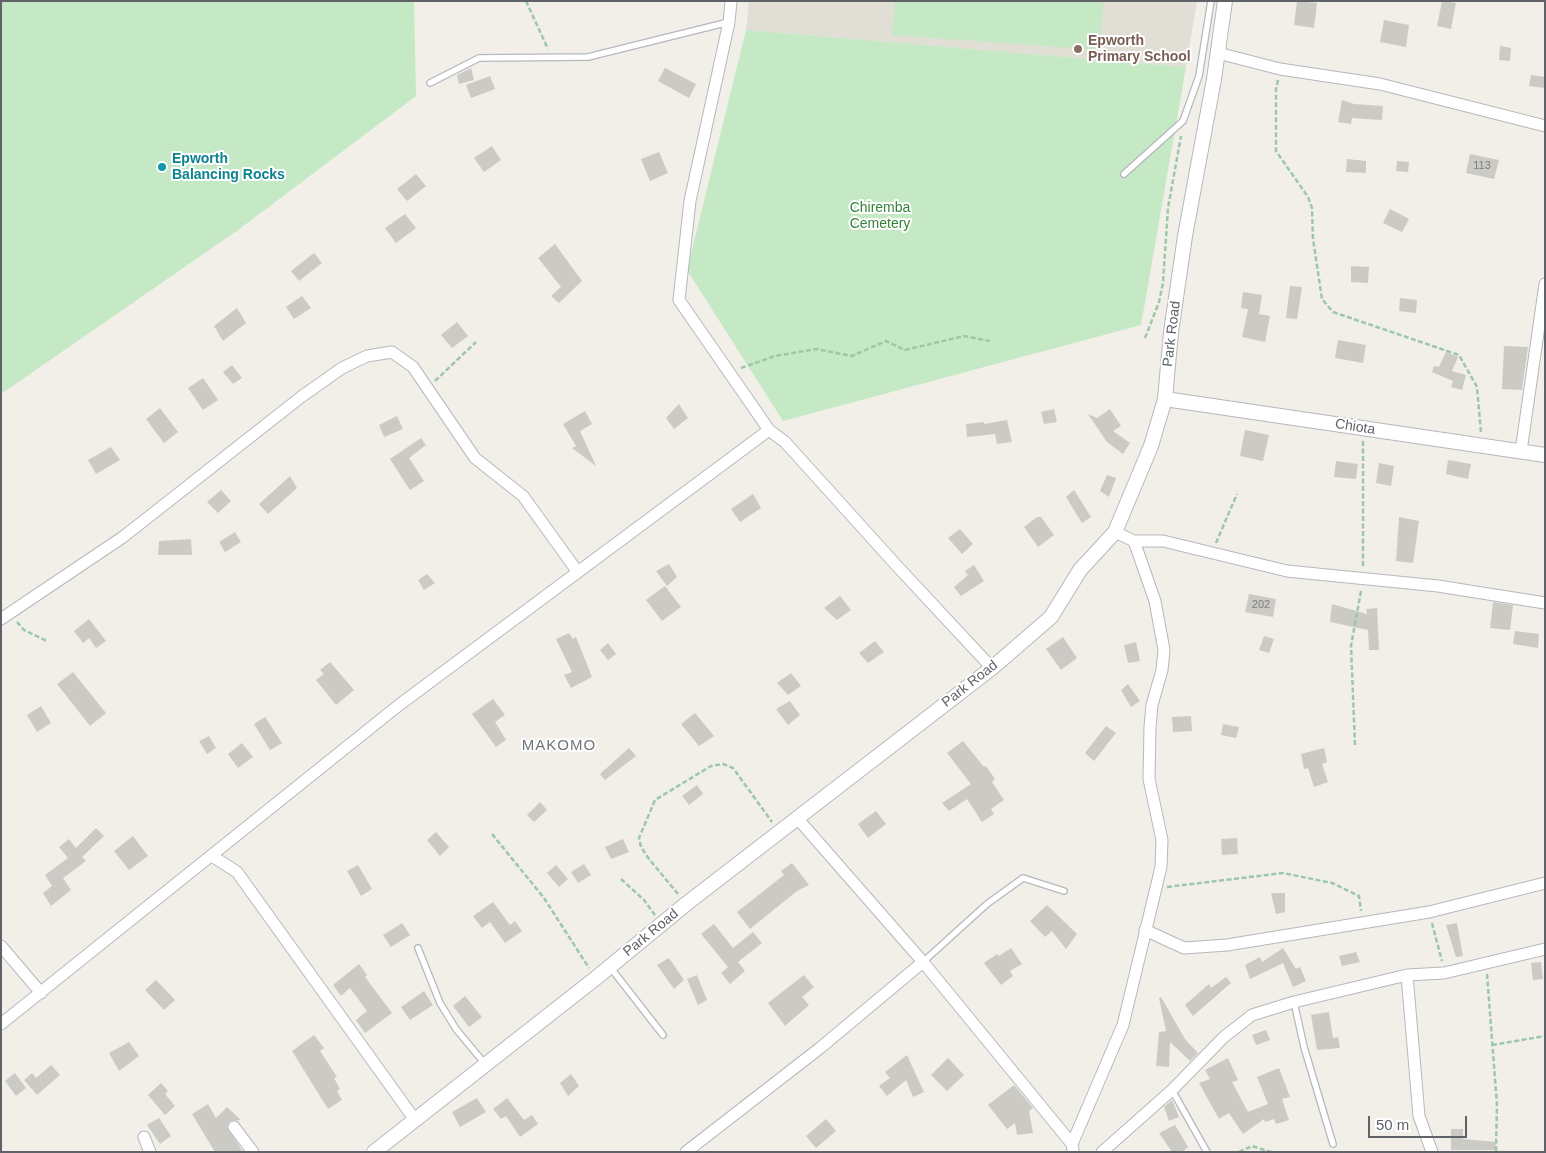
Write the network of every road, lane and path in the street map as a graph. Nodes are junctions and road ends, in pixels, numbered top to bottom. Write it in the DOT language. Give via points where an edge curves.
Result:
graph roads {
  1 [pos="526,1"];
  2 [pos="731,1"];
  3 [pos="1210,1"];
  4 [pos="1225,1"];
  5 [pos="729,22"];
  6 [pos="1218,54"];
  7 [pos="552,57"];
  8 [pos="1280,69"];
  9 [pos="1199,76"];
  10 [pos="1214,79"];
  11 [pos="430,83"];
  12 [pos="1182,121"];
  13 [pos="1545,126"];
  14 [pos="1124,174"];
  15 [pos="1545,284"];
  16 [pos="1145,338"];
  17 [pos="990,341"];
  18 [pos="476,342"];
  19 [pos="730,372"];
  20 [pos="427,388"];
  21 [pos="1165,399"];
  22 [pos="769,430"];
  23 [pos="1483,447"];
  24 [pos="1521,452"];
  25 [pos="1545,455"];
  26 [pos="1237,494"];
  27 [pos="1115,532"];
  28 [pos="1134,541"];
  29 [pos="1208,551"];
  30 [pos="577,571"];
  31 [pos="1545,603"];
  32 [pos="6,616"];
  33 [pos="47,641"];
  34 [pos="992,668"];
  35 [pos="798,820"];
  36 [pos="780,833"];
  37 [pos="492,834"];
  38 [pos="212,856"];
  39 [pos="621,879"];
  40 [pos="1545,883"];
  41 [pos="1156,886"];
  42 [pos="1064,891"];
  43 [pos="686,904"];
  44 [pos="1429,912"];
  45 [pos="1362,921"];
  46 [pos="661,924"];
  47 [pos="1145,930"];
  48 [pos="1,946"];
  49 [pos="418,948"];
  50 [pos="1545,950"];
  51 [pos="923,962"];
  52 [pos="1483,964"];
  53 [pos="610,966"];
  54 [pos="1444,973"];
  55 [pos="1407,976"];
  56 [pos="596,978"];
  57 [pos="41,993"];
  58 [pos="1294,1002"];
  59 [pos="1,1024"];
  60 [pos="663,1035"];
  61 [pos="1545,1036"];
  62 [pos="1492,1044"];
  63 [pos="486,1065"];
  64 [pos="1172,1090"];
  65 [pos="415,1120"];
  66 [pos="234,1127"];
  67 [pos="144,1137"];
  68 [pos="1333,1144"];
  69 [pos="1072,1148"];
  70 [pos="150,1152"];
  71 [pos="253,1152"];
  72 [pos="374,1152"];
  73 [pos="686,1152"];
  74 [pos="1102,1152"];
  75 [pos="1207,1152"];
  76 [pos="1239,1152"];
  77 [pos="1271,1152"];
  78 [pos="1432,1152"];
  79 [pos="1496,1152"];
  1 -- 7 [label="path"];
  2 -- 5 [label="street"];
  3 -- 9 [label="lane"];
  4 -- 6 [label="street, Park Road"];
  5 -- 7 [label="lane" via="588,57"];
  5 -- 19 [label="street" via="690,201 680,300"];
  6 -- 8 [label="street"];
  6 -- 10 [label="street, Park Road"];
  7 -- 11 [label="lane" via="479,58"];
  8 -- 13 [label="street" via="1380,84"];
  8 -- 23 [label="path" via="1276,89 1276,151 1312,208 1322,299 1333,312 1459,355 1477,387"];
  9 -- 10 [label="lane"];
  9 -- 12 [label="lane"];
  10 -- 21 [label="street, Park Road" via="1185,236"];
  12 -- 14 [label="lane"];
  12 -- 16 [label="path" via="1178,163 1167,215 1161,293"];
  15 -- 24 [label="street"];
  17 -- 19 [label="path" via="964,336 905,350 886,341 852,356 816,349 775,356"];
  18 -- 20 [label="path"];
  19 -- 22 [label="street"];
  20 -- 30 [label="street" via="475,458 523,496"];
  20 -- 32 [label="street" via="413,367 392,352 368,356 342,368 124,537"];
  21 -- 23 [label="street, Chiota"];
  21 -- 27 [label="street, Park Road" via="1151,446"];
  22 -- 30 [label="street"];
  22 -- 34 [label="street" via="785,442"];
  23 -- 24 [label="street, Chiota"];
  24 -- 25 [label="street, Chiota"];
  26 -- 29 [label="path" via="1219,540"];
  27 -- 28 [label="street"];
  27 -- 34 [label="street, Park Road" via="1080,570 1051,616"];
  28 -- 29 [label="street" via="1152,539"];
  28 -- 41 [label="street" via="1155,601 1164,650 1150,727 1150,778 1162,840 1161,867"];
  29 -- 31 [label="street" via="1288,570 1462,589"];
  30 -- 38 [label="street" via="398,705"];
  32 -- 33 [label="path" via="24,630"];
  34 -- 35 [label="street, Park Road"];
  35 -- 36 [label="street, Park Road"];
  35 -- 51 [label="street"];
  36 -- 43 [label="street, Park Road"];
  36 -- 43 [label="path" via="733,768 722,764 711,766 655,800 639,838 641,847"];
  37 -- 56 [label="path" via="544,898"];
  38 -- 57 [label="street"];
  38 -- 65 [label="street" via="237,872"];
  39 -- 46 [label="path" via="644,900"];
  40 -- 44 [label="street"];
  41 -- 45 [label="path" via="1283,873 1332,883 1359,896"];
  41 -- 47 [label="street"];
  42 -- 51 [label="lane" via="1023,878 986,904"];
  43 -- 46 [label="street, Park Road"];
  44 -- 45 [label="street"];
  44 -- 54 [label="path"];
  45 -- 47 [label="street" via="1227,945 1184,948"];
  46 -- 53 [label="street, Park Road"];
  47 -- 69 [label="street" via="1123,1024"];
  48 -- 57 [label="street"];
  49 -- 63 [label="lane" via="440,1004"];
  50 -- 52 [label="street"];
  51 -- 69 [label="street"];
  51 -- 73 [label="street" via="820,1048"];
  52 -- 54 [label="street"];
  52 -- 62 [label="path" via="1487,973"];
  53 -- 56 [label="street, Park Road"];
  53 -- 60 [label="lane"];
  54 -- 55 [label="street"];
  55 -- 58 [label="street"];
  55 -- 78 [label="street" via="1419,1116"];
  56 -- 63 [label="street, Park Road"];
  57 -- 59 [label="street"];
  58 -- 64 [label="street" via="1252,1015 1224,1037"];
  58 -- 68 [label="lane"];
  61 -- 62 [label="path"];
  62 -- 79 [label="path" via="1497,1105"];
  63 -- 65 [label="street, Park Road"];
  64 -- 74 [label="street"];
  64 -- 75 [label="lane"];
  65 -- 72 [label="street, Park Road"];
  66 -- 71 [label="street"];
  67 -- 70 [label="street"];
  76 -- 77 [label="path" via="1252,1146"];
}
